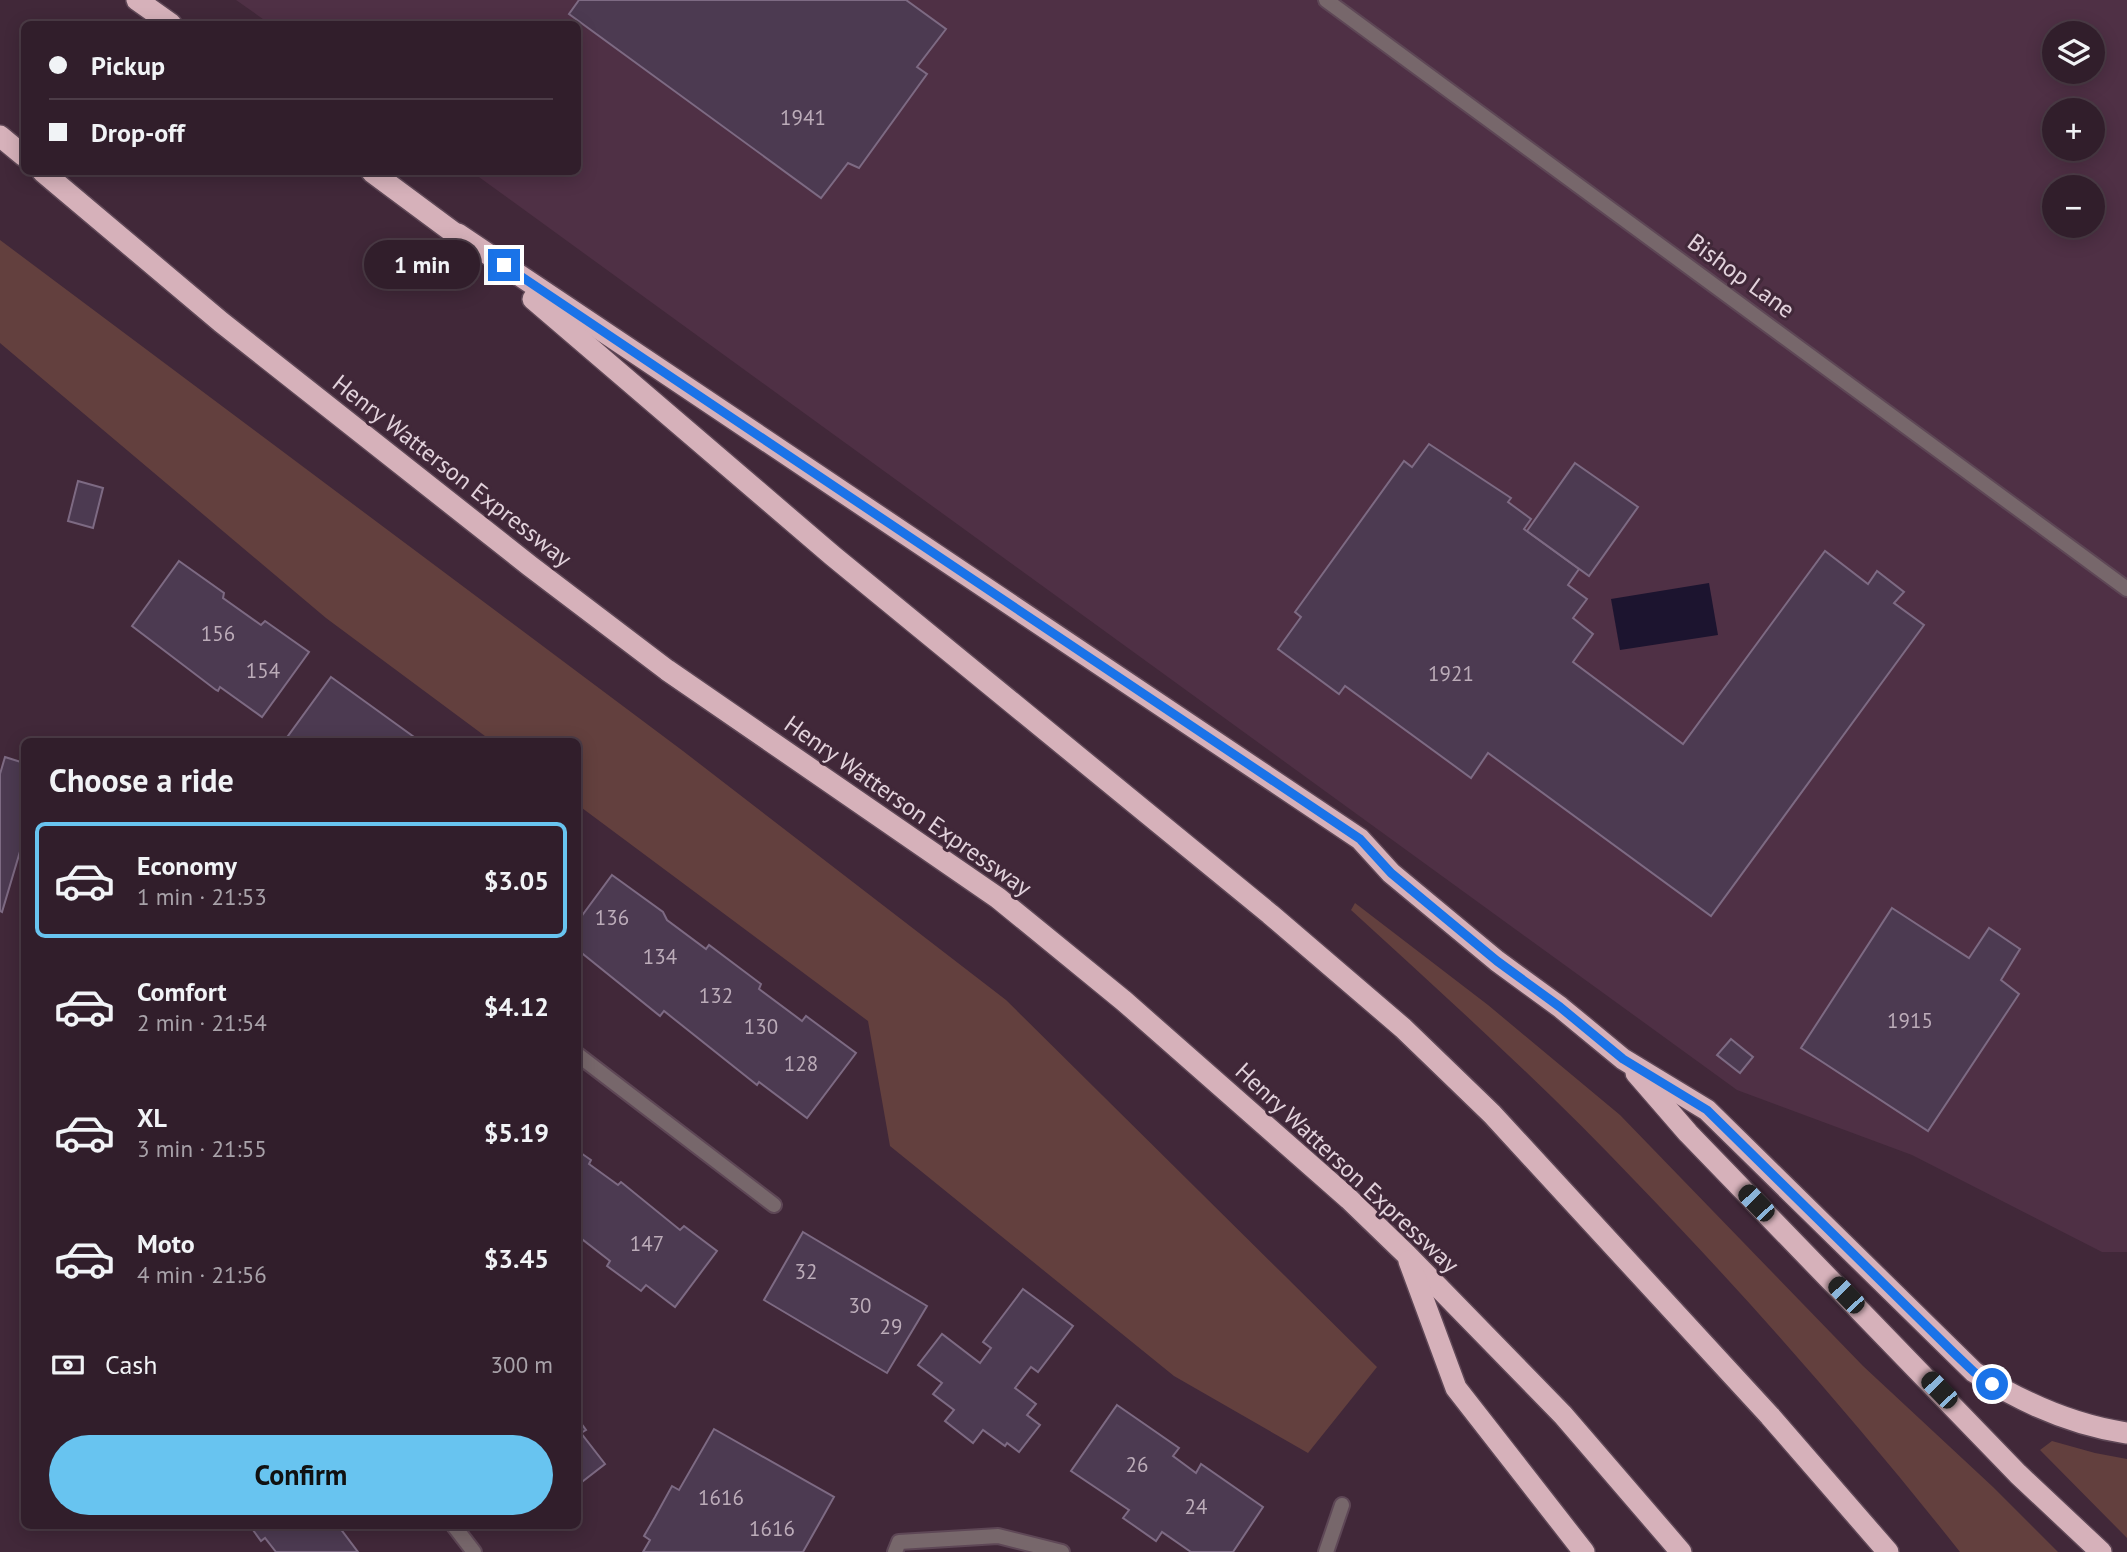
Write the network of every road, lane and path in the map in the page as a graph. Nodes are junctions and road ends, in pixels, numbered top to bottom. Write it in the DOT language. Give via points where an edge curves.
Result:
graph roads {
  1 [pos="137,0"];
  2 [pos="1326,0"];
  3 [pos="167,21"];
  4 [pos="0,136"];
  5 [pos="21,154"];
  6 [pos="47,175"];
  7 [pos="376,175"];
  8 [pos="458,234"];
  9 [pos="2127,589"];
  10 [pos="581,1057"];
  11 [pos="1623,1059"];
  12 [pos="774,1205"];
  13 [pos="1407,1255"];
  14 [pos="2127,1433"];
  15 [pos="1342,1505"];
  16 [pos="456,1529"];
  17 [pos="474,1552"];
  18 [pos="895,1552"];
  19 [pos="1062,1552"];
  20 [pos="1326,1552"];
  21 [pos="1584,1552"];
  22 [pos="1681,1552"];
  23 [pos="1888,1552"];
  24 [pos="2101,1552"];
  1 -- 3 [label="highway"];
  2 -- 9 [label="street, Bishop Lane"];
  4 -- 5 [label="highway"];
  6 -- 13 [label="highway, Henry Watterson Expressway" via="221,322 530,566 667,670 998,898 1144,1019"];
  7 -- 8 [label="highway"];
  8 -- 11 [label="highway" via="1360,839 1391,873"];
  8 -- 23 [label="highway" via="833,556 1403,1028 1492,1114 1770,1416"];
  10 -- 12 [label="street"];
  11 -- 14 [label="highway" via="1707,1110 1974,1372 2011,1395 2070,1420"];
  11 -- 24 [label="highway" via="1688,1133 2018,1474"];
  13 -- 21 [label="highway" via="1456,1388"];
  13 -- 22 [label="highway, Henry Watterson Expressway" via="1563,1415"];
  15 -- 20 [label="street"];
  16 -- 17 [label="street"];
  18 -- 19 [label="street" via="899,1542 998,1536"];
}
